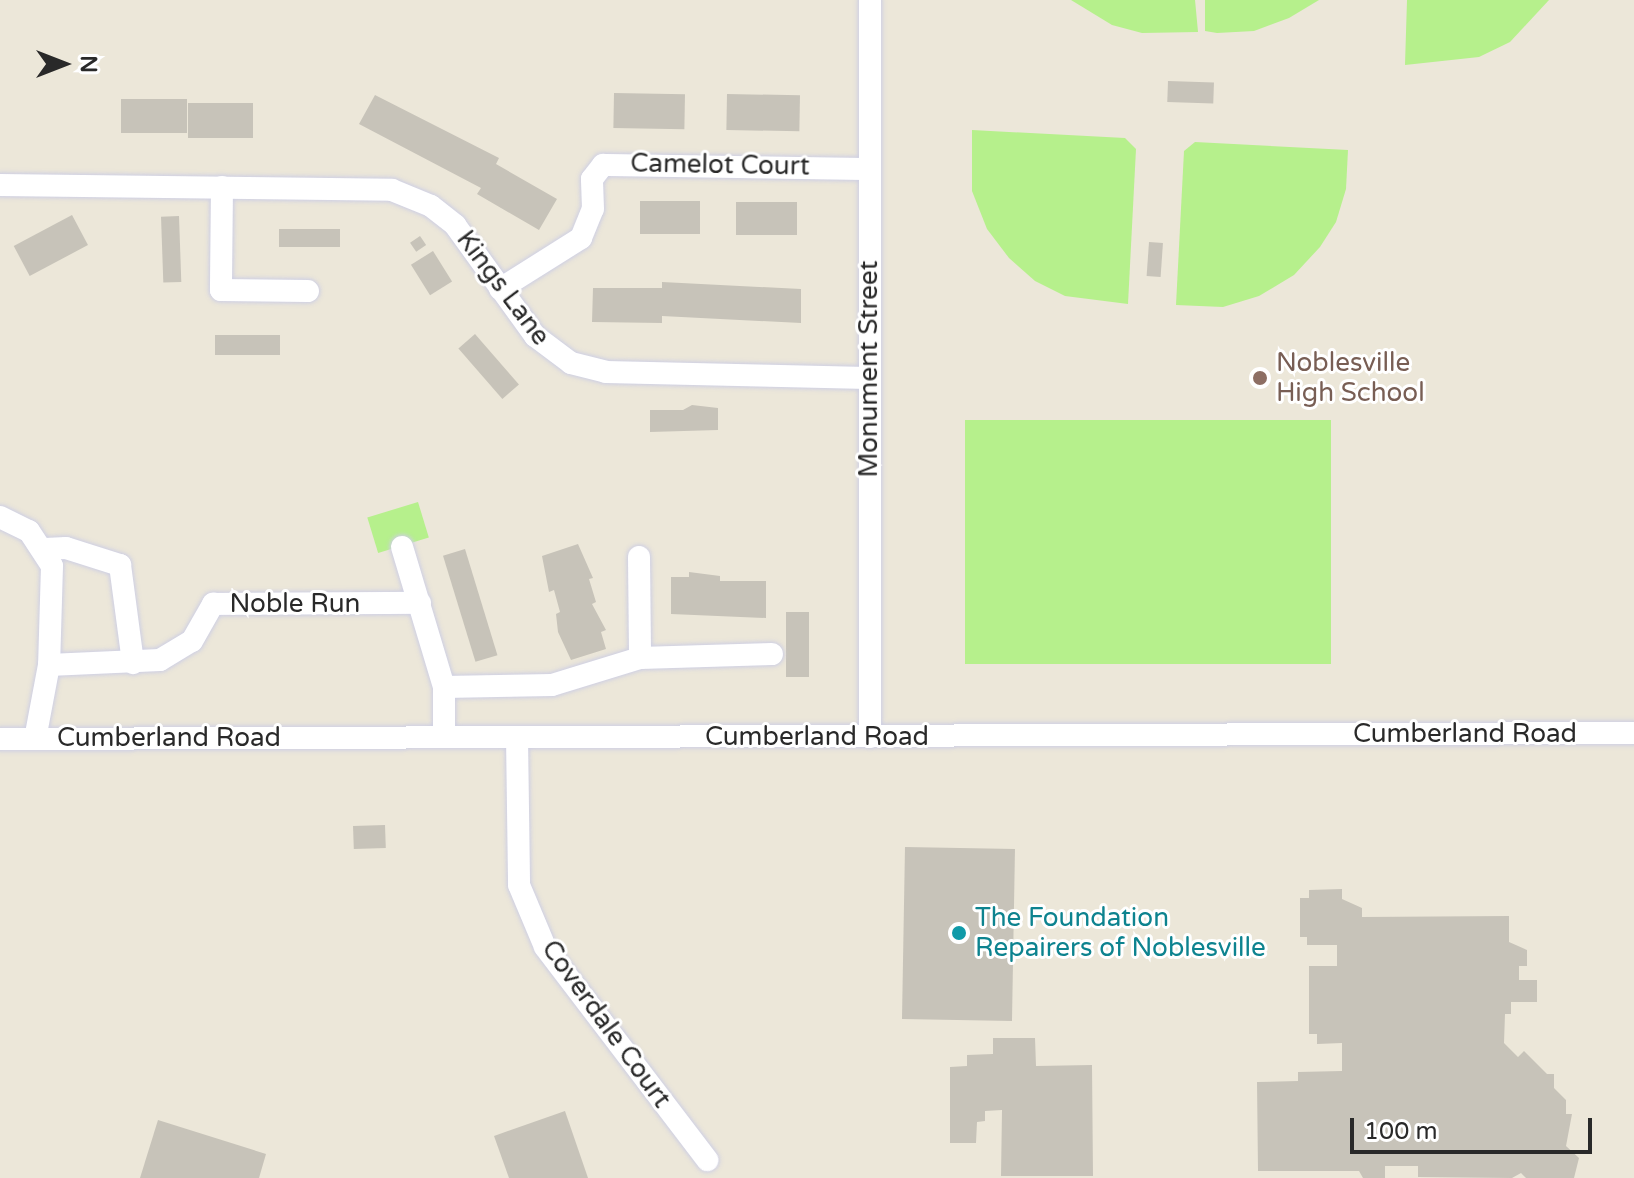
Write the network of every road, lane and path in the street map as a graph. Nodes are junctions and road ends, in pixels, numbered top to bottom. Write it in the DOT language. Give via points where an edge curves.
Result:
graph roads {
  1 [pos="870,0"];
  2 [pos="869,169"];
  3 [pos="0,184"];
  4 [pos="222,187"];
  5 [pos="500,289"];
  6 [pos="308,291"];
  7 [pos="868,378"];
  8 [pos="0,517"];
  9 [pos="402,547"];
  10 [pos="45,549"];
  11 [pos="639,557"];
  12 [pos="420,603"];
  13 [pos="772,654"];
  14 [pos="640,658"];
  15 [pos="133,663"];
  16 [pos="49,665"];
  17 [pos="444,687"];
  18 [pos="1634,733"];
  19 [pos="444,737"];
  20 [pos="517,737"];
  21 [pos="870,737"];
  22 [pos="0,739"];
  23 [pos="35,739"];
  24 [pos="707,1160"];
  1 -- 2 [label="street, Monument Street"];
  2 -- 5 [label="street, Camelot Court" via="603,165 592,179 593,209 581,238"];
  2 -- 7 [label="street, Monument Street"];
  3 -- 4 [label="street, Kings Lane"];
  4 -- 5 [label="street, Kings Lane" via="374,187 411,195 466,236"];
  4 -- 6 [label="street" via="221,290"];
  5 -- 7 [label="street, Kings Lane" via="550,351 588,369"];
  7 -- 21 [label="street, Monument Street"];
  8 -- 10 [label="street" via="29,531"];
  9 -- 12 [label="street"];
  10 -- 15 [label="street" via="66,548 120,565"];
  10 -- 16 [label="street" via="54,584"];
  11 -- 14 [label="street"];
  12 -- 15 [label="street, Noble Run" via="213,604 184,648 160,660"];
  12 -- 17 [label="street"];
  13 -- 14 [label="street"];
  14 -- 17 [label="street" via="552,685"];
  15 -- 16 [label="street"];
  16 -- 23 [label="street"];
  17 -- 19 [label="street"];
  18 -- 21 [label="street, Cumberland Road"];
  19 -- 20 [label="street, Cumberland Road"];
  19 -- 23 [label="street, Cumberland Road"];
  20 -- 21 [label="street, Cumberland Road"];
  20 -- 24 [label="street, Coverdale Court" via="519,885 545,947"];
  22 -- 23 [label="street, Cumberland Road"];
}
